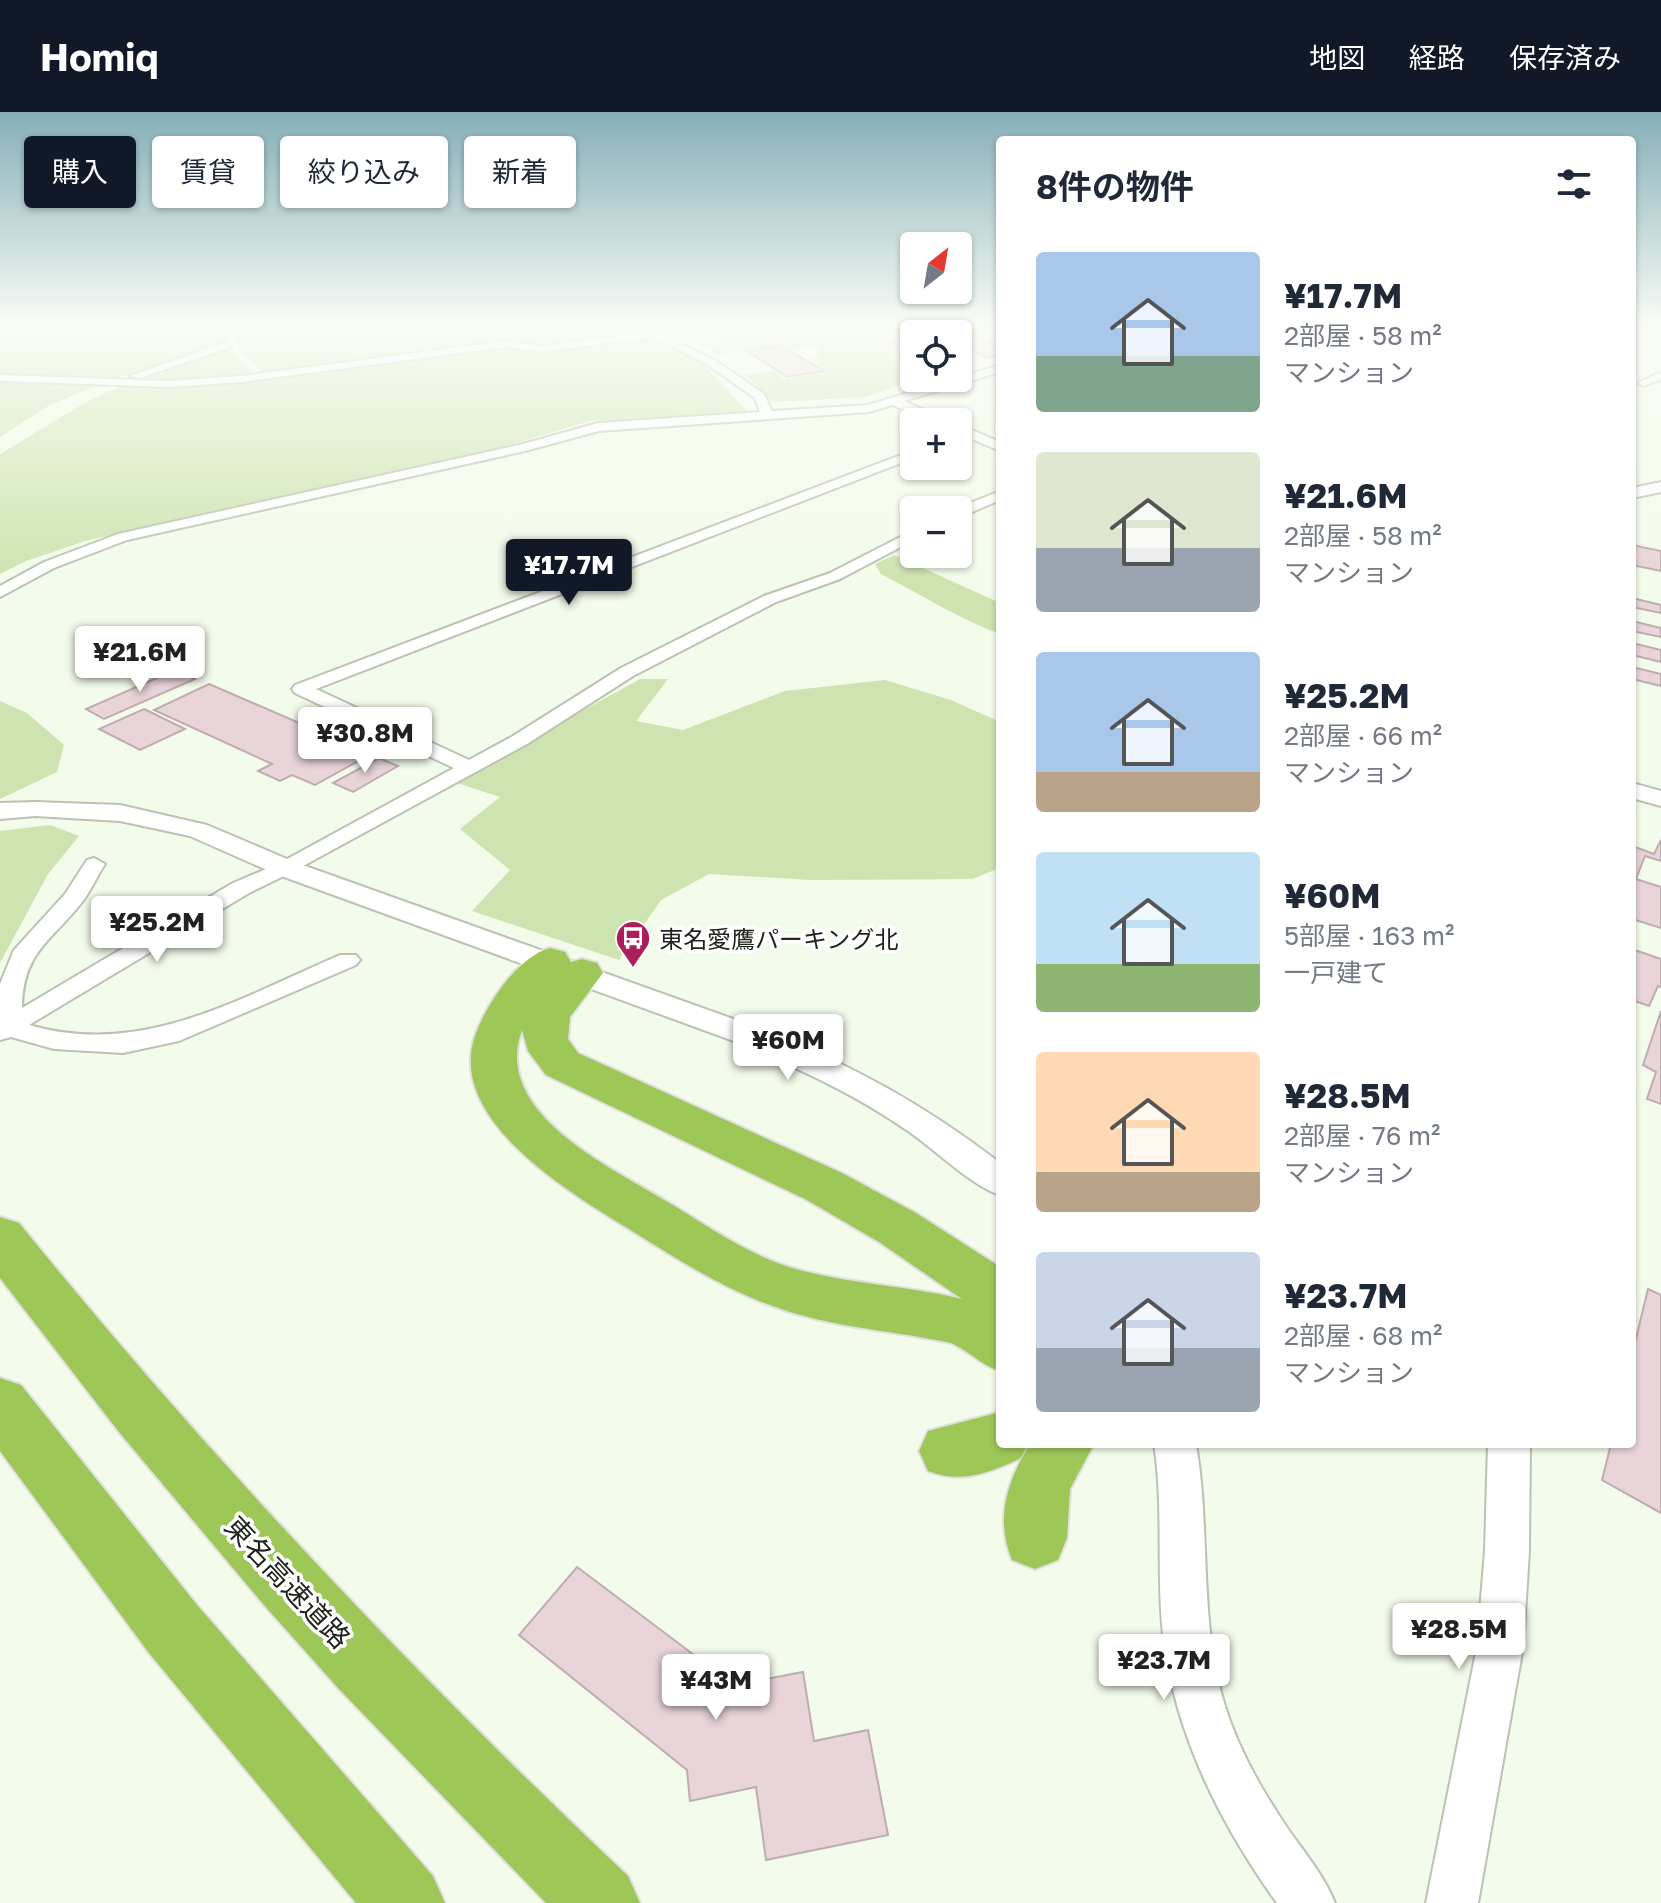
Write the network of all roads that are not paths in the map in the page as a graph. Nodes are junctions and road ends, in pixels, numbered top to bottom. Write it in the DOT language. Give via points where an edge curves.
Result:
graph roads {
  1 [pos="765,409"];
  2 [pos="859,409"];
  3 [pos="767,414"];
  4 [pos="972,437"];
  5 [pos="996,446"];
  6 [pos="900,459"];
  7 [pos="1661,487"];
  8 [pos="1636,492"];
  9 [pos="996,497"];
  10 [pos="972,507"];
  11 [pos="900,541"];
  12 [pos="0,592"];
  13 [pos="470,768"];
  14 [pos="1636,791"];
  15 [pos="1661,799"];
  16 [pos="0,811"];
  17 [pos="94,864"];
  18 [pos="285,868"];
  19 [pos="348,960"];
  20 [pos="566,968"];
  21 [pos="5,1030"];
  22 [pos="996,1179"];
  23 [pos="0,1238"];
  24 [pos="996,1294"];
  25 [pos="996,1343"];
  26 [pos="0,1404"];
  27 [pos="1062,1448"];
  28 [pos="1176,1448"];
  29 [pos="1509,1448"];
  30 [pos="1035,1538"];
  31 [pos="406,1903"];
  32 [pos="601,1903"];
  33 [pos="1309,1903"];
  34 [pos="1452,1903"];
  1 -- 3 [label="street"];
  2 -- 3 [label="street"];
  3 -- 12 [label="street" via="598,427 123,537 49,565"];
  4 -- 5 [label="street"];
  6 -- 13 [label="street" via="301,689"];
  7 -- 8 [label="street"];
  9 -- 10 [label="street"];
  11 -- 13 [label="street" via="835,576 770,599 627,672"];
  13 -- 18 [label="street"];
  14 -- 15 [label="street"];
  16 -- 18 [label="street" via="158,819 198,830"];
  17 -- 21 [label="street" via="74,898 25,950 11,986"];
  18 -- 20 [label="street"];
  18 -- 21 [label="street" via="241,888"];
  19 -- 21 [label="street" via="179,1033 123,1044 54,1041"];
  20 -- 22 [label="street" via="818,1064 883,1098"];
  20 -- 24 [label="highway" via="543,1039 562,1064 715,1132 849,1201 941,1253"];
  20 -- 25 [label="highway" via="506,1015 499,1032 495,1066 510,1105 543,1146 729,1266 789,1289 961,1322"];
  23 -- 32 [label="highway, 東名高速道路" via="95,1362 269,1566 503,1810"];
  26 -- 31 [label="highway" via="173,1629"];
  27 -- 30 [label="highway" via="1039,1485"];
  28 -- 33 [label="street" via="1182,1474 1186,1636 1201,1704 1228,1774 1268,1848"];
  29 -- 34 [label="street" via="1500,1647"];
}
